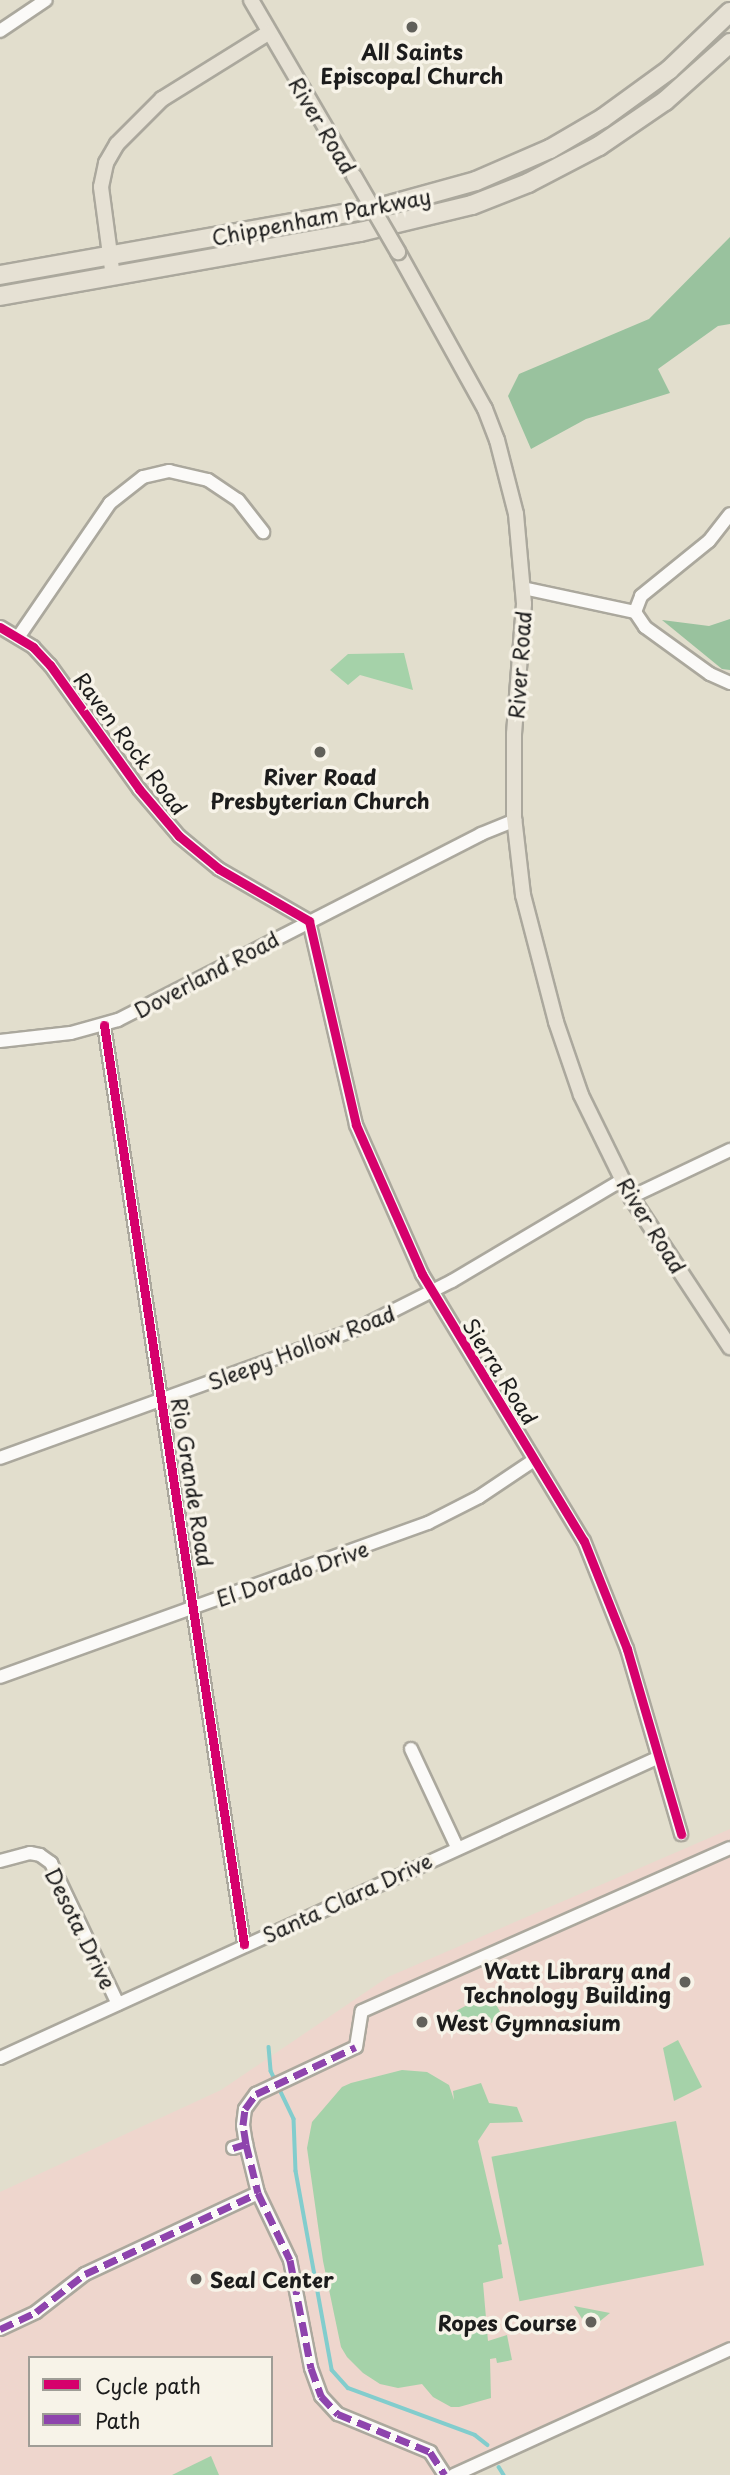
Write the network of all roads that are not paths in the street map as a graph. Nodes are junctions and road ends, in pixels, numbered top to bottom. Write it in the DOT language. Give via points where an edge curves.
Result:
graph roads {
  1 [pos="46,0"];
  2 [pos="251,0"];
  3 [pos="730,12"];
  4 [pos="0,31"];
  5 [pos="268,33"];
  6 [pos="730,43"];
  7 [pos="110,256"];
  8 [pos="0,275"];
  9 [pos="113,277"];
  10 [pos="0,296"];
  11 [pos="730,514"];
  12 [pos="263,532"];
  13 [pos="523,588"];
  14 [pos="635,612"];
  15 [pos="0,627"];
  16 [pos="19,636"];
  17 [pos="730,683"];
  18 [pos="515,820"];
  19 [pos="309,921"];
  20 [pos="104,1025"];
  21 [pos="0,1041"];
  22 [pos="730,1150"];
  23 [pos="622,1180"];
  24 [pos="631,1197"];
  25 [pos="432,1292"];
  26 [pos="730,1346"];
  27 [pos="162,1400"];
  28 [pos="0,1458"];
  29 [pos="534,1460"];
  30 [pos="194,1607"];
  31 [pos="0,1677"];
  32 [pos="411,1749"];
  33 [pos="657,1758"];
  34 [pos="681,1833"];
  35 [pos="457,1847"];
  36 [pos="730,1848"];
  37 [pos="0,1861"];
  38 [pos="244,1944"];
  39 [pos="118,2004"];
  40 [pos="0,2058"];
  41 [pos="258,2193"];
  42 [pos="0,2329"];
  43 [pos="730,2349"];
  44 [pos="445,2475"];
  45 [pos="454,2475"];
  1 -- 4 [label="street"];
  2 -- 5 [label="main road, River Road"];
  3 -- 7 [label="highway, Chippenham Parkway" via="669,70 620,107 550,149 495,173 398,204"];
  5 -- 7 [label="main road" via="162,99 117,144 103,171 101,187"];
  5 -- 13 [label="main road, River Road, bridge" via="465,368 497,440 516,514"];
  6 -- 9 [label="highway, Chippenham Parkway" via="632,124 564,165 491,198 399,225"];
  7 -- 8 [label="highway, Chippenham Parkway"];
  7 -- 9 [label="main road"];
  9 -- 10 [label="highway, Chippenham Parkway"];
  11 -- 14 [label="street" via="709,541 641,596"];
  12 -- 16 [label="street" via="239,500 208,480 169,471 144,477 110,503"];
  13 -- 14 [label="street"];
  13 -- 18 [label="main road, River Road" via="514,734"];
  14 -- 17 [label="street" via="645,627"];
  15 -- 16 [label="street, Raven Rock Road"];
  16 -- 19 [label="street, Raven Rock Road" via="50,665 139,789 179,836 219,869"];
  18 -- 19 [label="street, Doverland Road"];
  18 -- 23 [label="main road, River Road" via="523,895 539,966 581,1095"];
  19 -- 20 [label="street, Doverland Road"];
  19 -- 25 [label="street, Sierra Road" via="356,1125"];
  20 -- 21 [label="street, Doverland Road"];
  20 -- 27 [label="street, Rio Grande Road"];
  22 -- 24 [label="street"];
  23 -- 24 [label="main road, River Road"];
  23 -- 25 [label="street, Sleepy Hollow Road"];
  24 -- 26 [label="main road, River Road"];
  25 -- 27 [label="street, Sleepy Hollow Road" via="357,1329"];
  25 -- 29 [label="street, Sierra Road"];
  27 -- 28 [label="street, Sleepy Hollow Road"];
  27 -- 30 [label="street, Rio Grande Road"];
  29 -- 30 [label="street, El Dorado Drive" via="479,1497 428,1523"];
  29 -- 33 [label="street, Sierra Road" via="572,1517 597,1570 627,1649"];
  30 -- 31 [label="street, El Dorado Drive"];
  30 -- 38 [label="street, Rio Grande Road"];
  32 -- 35 [label="street"];
  33 -- 34 [label="street, Sierra Road"];
  33 -- 35 [label="street, Santa Clara Drive"];
  35 -- 38 [label="street, Santa Clara Drive"];
  36 -- 41 [label="street" via="362,2011 356,2047 256,2094 245,2109 239,2146 244,2173"];
  37 -- 39 [label="street, Desota Drive" via="30,1853 51,1863"];
  38 -- 39 [label="street, Santa Clara Drive"];
  39 -- 40 [label="street, Santa Clara Drive"];
  41 -- 42 [label="street" via="85,2273 36,2312"];
  41 -- 44 [label="street" via="289,2260 321,2396 338,2414 425,2449 437,2458"];
  43 -- 45 [label="street"];
}
